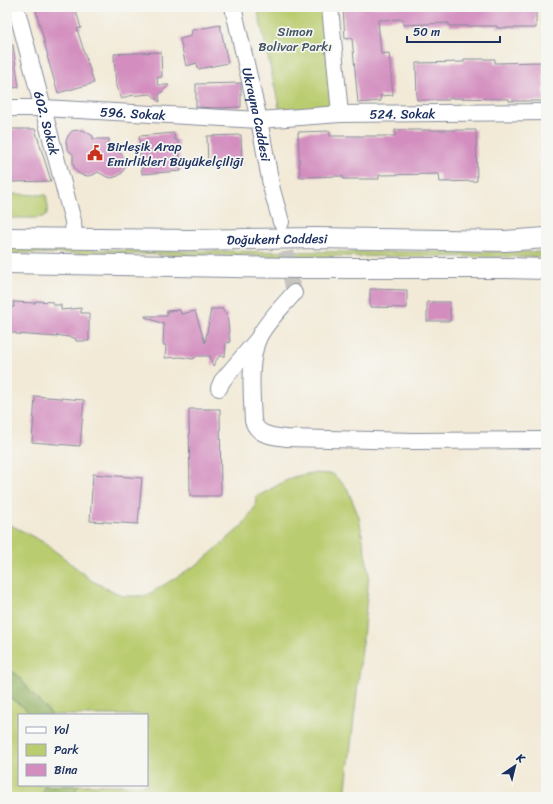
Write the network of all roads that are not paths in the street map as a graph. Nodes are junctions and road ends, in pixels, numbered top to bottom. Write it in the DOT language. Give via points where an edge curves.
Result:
graph roads {
  1 [pos="16,7"];
  2 [pos="232,7"];
  3 [pos="330,7"];
  4 [pos="7,108"];
  5 [pos="43,108"];
  6 [pos="546,112"];
  7 [pos="340,114"];
  8 [pos="259,120"];
  9 [pos="281,222"];
  10 [pos="7,238"];
  11 [pos="74,238"];
  12 [pos="546,238"];
  13 [pos="7,263"];
  14 [pos="546,269"];
  15 [pos="294,293"];
  16 [pos="258,339"];
  17 [pos="219,388"];
  18 [pos="546,440"];
  1 -- 5 [label="street, 602. Sokak"];
  2 -- 8 [label="street, Ukrayna Caddesi"];
  3 -- 7 [label="street"];
  4 -- 5 [label="street, 596. Sokak"];
  5 -- 8 [label="street, 596. Sokak"];
  5 -- 11 [label="street, 602. Sokak" via="73,221"];
  6 -- 7 [label="street, 524. Sokak"];
  7 -- 8 [label="street, 524. Sokak"];
  8 -- 9 [label="street, Ukrayna Caddesi" via="272,190"];
  10 -- 11 [label="main road, Doğukent Caddesi"];
  11 -- 12 [label="main road, Doğukent Caddesi" via="505,241"];
  13 -- 14 [label="main road"];
  15 -- 16 [label="street"];
  16 -- 17 [label="street" via="222,381"];
  16 -- 18 [label="street" via="252,386 255,426 262,433 286,438 414,442"];
}
